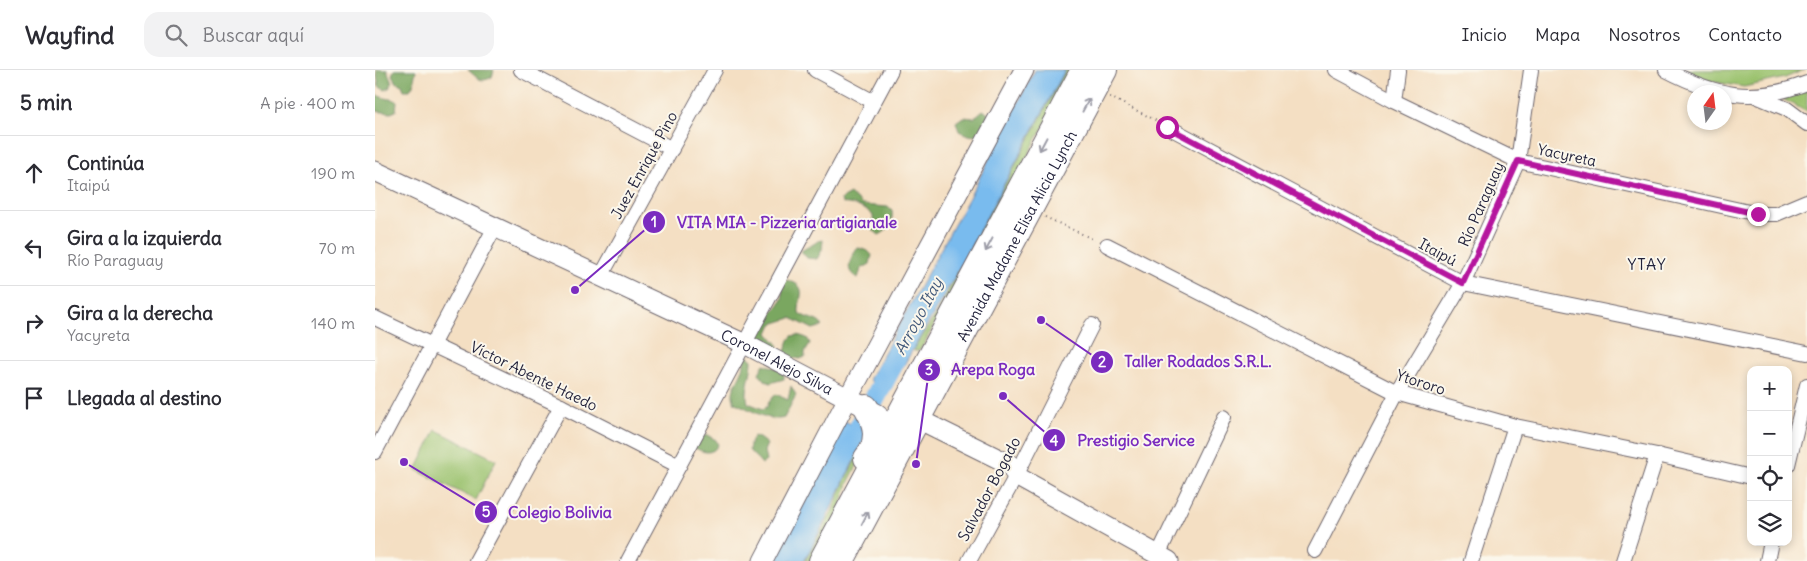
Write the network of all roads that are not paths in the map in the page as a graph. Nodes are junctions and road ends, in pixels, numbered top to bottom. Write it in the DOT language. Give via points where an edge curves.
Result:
graph roads {
  1 [pos="521,70"];
  2 [pos="715,70"];
  3 [pos="815,70"];
  4 [pos="891,70"];
  5 [pos="1025,70"];
  6 [pos="1083,70"];
  7 [pos="1105,70"];
  8 [pos="1336,70"];
  9 [pos="1398,70"];
  10 [pos="1666,70"];
  11 [pos="1532,71"];
  12 [pos="1807,83"];
  13 [pos="1755,96"];
  14 [pos="1394,101"];
  15 [pos="874,102"];
  16 [pos="1807,124"];
  17 [pos="1167,127"];
  18 [pos="672,150"];
  19 [pos="1518,161"];
  20 [pos="375,171"];
  21 [pos="1807,201"];
  22 [pos="495,227"];
  23 [pos="1107,245"];
  24 [pos="601,276"];
  25 [pos="1463,283"];
  26 [pos="375,318"];
  27 [pos="1092,325"];
  28 [pos="745,344"];
  29 [pos="431,346"];
  30 [pos="1807,353"];
  31 [pos="1807,385"];
  32 [pos="1397,393"];
  33 [pos="561,406"];
  34 [pos="876,414"];
  35 [pos="1224,416"];
  36 [pos="1515,426"];
  37 [pos="375,452"];
  38 [pos="1657,455"];
  39 [pos="1790,456"];
  40 [pos="679,466"];
  41 [pos="1015,476"];
  42 [pos="1747,476"];
  43 [pos="1770,546"];
  44 [pos="1315,551"];
  45 [pos="1163,558"];
  46 [pos="476,561"];
  47 [pos="627,561"];
  48 [pos="763,561"];
  49 [pos="821,561"];
  50 [pos="842,561"];
  51 [pos="969,561"];
  52 [pos="1471,561"];
  53 [pos="1623,561"];
  54 [pos="1767,561"];
  1 -- 18 [label="street"];
  2 -- 18 [label="street, Juez Enrique Pino"];
  3 -- 15 [label="street"];
  4 -- 15 [label="street"];
  5 -- 34 [label="main road"];
  6 -- 34 [label="highway, Avenida Madame Elisa Alicia Lynch, one-way"];
  34 -- 7 [label="highway, Avenida Madame Elisa Alicia Lynch, one-way"];
  8 -- 14 [label="street, Yacyreta"];
  9 -- 14 [label="street"];
  10 -- 13 [label="street" via="1708,88"];
  11 -- 19 [label="street, Río Paraguay"];
  12 -- 13 [label="street" via="1784,92"];
  13 -- 16 [label="street" via="1787,109"];
  14 -- 19 [label="street, Yacyreta"];
  15 -- 28 [label="street"];
  17 -- 25 [label="street, Itaipú"];
  18 -- 24 [label="street, Juez Enrique Pino"];
  19 -- 21 [label="street, Yacyreta" via="1758,214 1775,214"];
  19 -- 25 [label="street, Río Paraguay"];
  20 -- 22 [label="main road, Coronel Alejo Silva"];
  22 -- 24 [label="main road, Coronel Alejo Silva"];
  22 -- 29 [label="street"];
  23 -- 32 [label="street, Ytororo"];
  24 -- 28 [label="main road, Coronel Alejo Silva"];
  25 -- 30 [label="street, Itaipú"];
  25 -- 32 [label="street, Río Paraguay"];
  26 -- 29 [label="street, Víctor Abente Haedo"];
  27 -- 41 [label="street, Salvador Bogado"];
  28 -- 34 [label="main road, Coronel Alejo Silva"];
  28 -- 40 [label="street"];
  29 -- 33 [label="street, Víctor Abente Haedo"];
  29 -- 37 [label="street"];
  31 -- 39 [label="street"];
  32 -- 36 [label="street, Ytororo"];
  32 -- 44 [label="street, Río Paraguay"];
  33 -- 40 [label="street, Víctor Abente Haedo"];
  33 -- 46 [label="street"];
  34 -- 41 [label="main road, Coronel Alejo Silva" via="926,423 1011,465"];
  34 -- 48 [label="main road"];
  34 -- 49 [label="highway, Avenida Madame Elisa Alicia Lynch" via="845,516"];
  50 -- 34 [label="highway, Avenida Madame Elisa Alicia Lynch, one-way"];
  35 -- 45 [label="street"];
  36 -- 38 [label="street, Ytororo"];
  36 -- 52 [label="street"];
  38 -- 42 [label="street, Ytororo"];
  38 -- 53 [label="street"];
  40 -- 47 [label="street"];
  41 -- 45 [label="main road, Coronel Alejo Silva"];
  41 -- 51 [label="street, Salvador Bogado"];
  43 -- 54 [label="street"];
}
